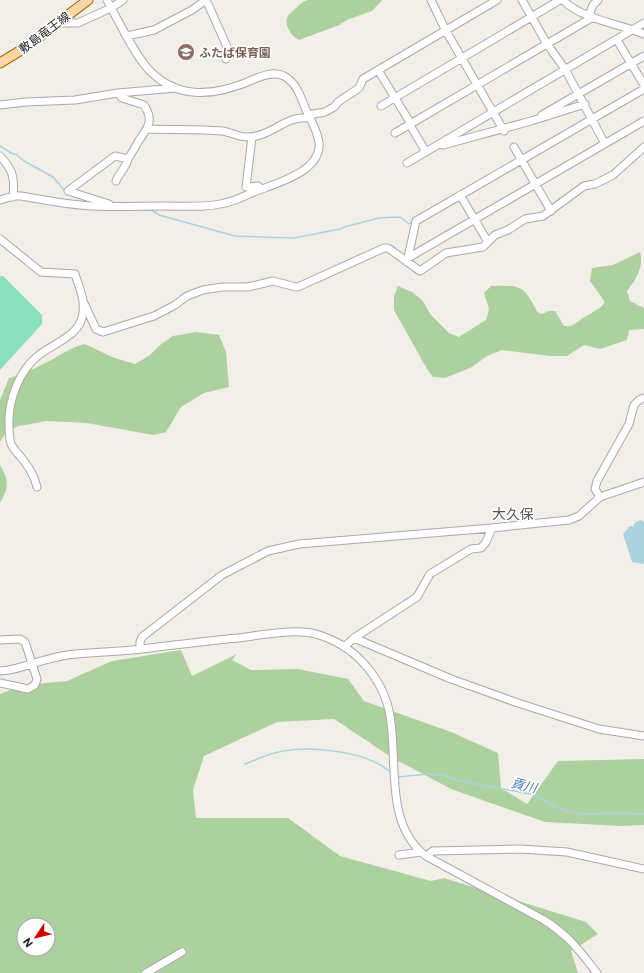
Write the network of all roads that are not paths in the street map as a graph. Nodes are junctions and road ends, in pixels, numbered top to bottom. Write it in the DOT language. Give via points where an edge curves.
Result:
graph roads {
  1 [pos="88,0"];
  2 [pos="107,0"];
  3 [pos="123,0"];
  4 [pos="205,0"];
  5 [pos="431,0"];
  6 [pos="497,0"];
  7 [pos="522,0"];
  8 [pos="561,0"];
  9 [pos="598,0"];
  10 [pos="111,8"];
  11 [pos="591,16"];
  12 [pos="532,17"];
  13 [pos="58,23"];
  14 [pos="644,23"];
  15 [pos="633,29"];
  16 [pos="446,31"];
  17 [pos="644,34"];
  18 [pos="127,36"];
  19 [pos="617,40"];
  20 [pos="547,44"];
  21 [pos="644,56"];
  22 [pos="462,58"];
  23 [pos="226,59"];
  24 [pos="0,63"];
  25 [pos="631,63"];
  26 [pos="565,69"];
  27 [pos="378,70"];
  28 [pos="477,85"];
  29 [pos="644,85"];
  30 [pos="178,88"];
  31 [pos="644,88"];
  32 [pos="118,93"];
  33 [pos="577,94"];
  34 [pos="395,97"];
  35 [pos="585,104"];
  36 [pos="0,105"];
  37 [pos="380,106"];
  38 [pos="493,112"];
  39 [pos="309,116"];
  40 [pos="592,119"];
  41 [pos="531,121"];
  42 [pos="644,122"];
  43 [pos="410,124"];
  44 [pos="148,129"];
  45 [pos="504,130"];
  46 [pos="395,133"];
  47 [pos="252,137"];
  48 [pos="605,144"];
  49 [pos="514,147"];
  50 [pos="644,147"];
  51 [pos="429,150"];
  52 [pos="0,156"];
  53 [pos="128,159"];
  54 [pos="522,160"];
  55 [pos="407,163"];
  56 [pos="116,181"];
  57 [pos="535,184"];
  58 [pos="261,189"];
  59 [pos="460,195"];
  60 [pos="13,197"];
  61 [pos="0,200"];
  62 [pos="115,206"];
  63 [pos="551,211"];
  64 [pos="474,220"];
  65 [pos="0,239"];
  66 [pos="488,242"];
  67 [pos="408,260"];
  68 [pos="83,301"];
  69 [pos="644,398"];
  70 [pos="644,482"];
  71 [pos="37,487"];
  72 [pos="600,497"];
  73 [pos="492,528"];
  74 [pos="354,638"];
  75 [pos="0,640"];
  76 [pos="344,647"];
  77 [pos="140,650"];
  78 [pos="33,663"];
  79 [pos="0,670"];
  80 [pos="0,683"];
  81 [pos="644,736"];
  82 [pos="423,854"];
  83 [pos="399,855"];
  84 [pos="644,869"];
  85 [pos="182,952"];
  86 [pos="146,973"];
  87 [pos="597,973"];
  1 -- 13 [label="main road, 敷島竜王線"];
  2 -- 10 [label="street"];
  3 -- 10 [label="street"];
  4 -- 18 [label="street" via="192,10 154,30"];
  4 -- 23 [label="street" via="228,49"];
  5 -- 16 [label="street"];
  6 -- 16 [label="street"];
  7 -- 12 [label="street"];
  8 -- 11 [label="street"];
  8 -- 12 [label="street"];
  9 -- 11 [label="street" via="593,5"];
  10 -- 13 [label="street" via="78,23"];
  10 -- 18 [label="street"];
  11 -- 15 [label="street"];
  11 -- 20 [label="street"];
  12 -- 20 [label="street"];
  12 -- 22 [label="street"];
  13 -- 24 [label="main road, 敷島竜王線"];
  14 -- 15 [label="street"];
  15 -- 17 [label="street"];
  15 -- 19 [label="street"];
  16 -- 22 [label="street"];
  16 -- 27 [label="street"];
  18 -- 30 [label="street" via="149,70"];
  19 -- 25 [label="street"];
  19 -- 26 [label="street"];
  20 -- 26 [label="street"];
  20 -- 28 [label="street"];
  21 -- 25 [label="street"];
  22 -- 28 [label="street"];
  22 -- 34 [label="street"];
  25 -- 29 [label="street"];
  25 -- 33 [label="street"];
  26 -- 33 [label="street"];
  26 -- 38 [label="street"];
  27 -- 34 [label="street"];
  27 -- 39 [label="street" via="363,79 359,88 334,107"];
  28 -- 38 [label="street"];
  28 -- 43 [label="street"];
  30 -- 32 [label="street"];
  30 -- 39 [label="street" via="198,93 218,92 272,74 280,75 295,85"];
  31 -- 40 [label="street"];
  32 -- 36 [label="street" via="75,100"];
  32 -- 44 [label="street" via="122,98 144,105 149,112"];
  33 -- 35 [label="street"];
  33 -- 41 [label="street"];
  34 -- 37 [label="street"];
  34 -- 43 [label="street"];
  35 -- 40 [label="street"];
  35 -- 41 [label="street"];
  38 -- 45 [label="street"];
  38 -- 51 [label="street"];
  39 -- 47 [label="street" via="288,121 269,133"];
  39 -- 58 [label="street" via="319,151 313,162 303,171"];
  40 -- 48 [label="street"];
  40 -- 54 [label="street"];
  41 -- 45 [label="street"];
  42 -- 48 [label="street"];
  43 -- 46 [label="street"];
  43 -- 51 [label="street"];
  44 -- 47 [label="street" via="222,131"];
  44 -- 53 [label="street"];
  45 -- 51 [label="street"];
  47 -- 58 [label="street" via="246,187 258,186"];
  48 -- 57 [label="street"];
  49 -- 54 [label="street"];
  50 -- 63 [label="street" via="613,175 584,186"];
  51 -- 55 [label="street"];
  52 -- 60 [label="street" via="15,182"];
  53 -- 56 [label="street"];
  53 -- 62 [label="street" via="115,156 68,191"];
  54 -- 57 [label="street"];
  54 -- 59 [label="street"];
  57 -- 63 [label="street"];
  57 -- 64 [label="street"];
  58 -- 62 [label="street" via="211,205"];
  59 -- 64 [label="street"];
  59 -- 67 [label="street" via="416,221"];
  60 -- 61 [label="street"];
  60 -- 62 [label="street" via="77,205"];
  63 -- 66 [label="street" via="543,216 525,219 495,235"];
  64 -- 66 [label="street"];
  64 -- 67 [label="street"];
  65 -- 68 [label="street" via="41,272 75,274"];
  66 -- 67 [label="street" via="477,249 446,253 420,271"];
  67 -- 68 [label="street" via="384,248 296,287 273,281 248,287 203,290 187,296 154,316 103,332 96,329"];
  68 -- 71 [label="street" via="84,314 76,329 30,362 12,396 9,424 11,445 30,468"];
  69 -- 72 [label="street" via="634,405 629,424 597,481 595,489"];
  70 -- 72 [label="street"];
  72 -- 73 [label="street" via="579,516 569,520"];
  73 -- 74 [label="street" via="481,548 471,549 430,574 418,597"];
  73 -- 77 [label="street" via="298,544 268,551 222,575 142,637"];
  74 -- 76 [label="street"];
  74 -- 81 [label="street" via="451,679 524,705 599,729"];
  75 -- 78 [label="street" via="24,641"];
  76 -- 77 [label="street" via="321,635 302,632"];
  76 -- 82 [label="street" via="367,666 386,700 391,722 397,807 406,832"];
  77 -- 78 [label="street" via="66,655"];
  78 -- 79 [label="street"];
  78 -- 80 [label="street" via="37,679 32,688 24,689"];
  82 -- 83 [label="street"];
  82 -- 84 [label="street" via="520,849 567,852"];
  82 -- 87 [label="street" via="560,930 574,943"];
  85 -- 86 [label="street"];
}
